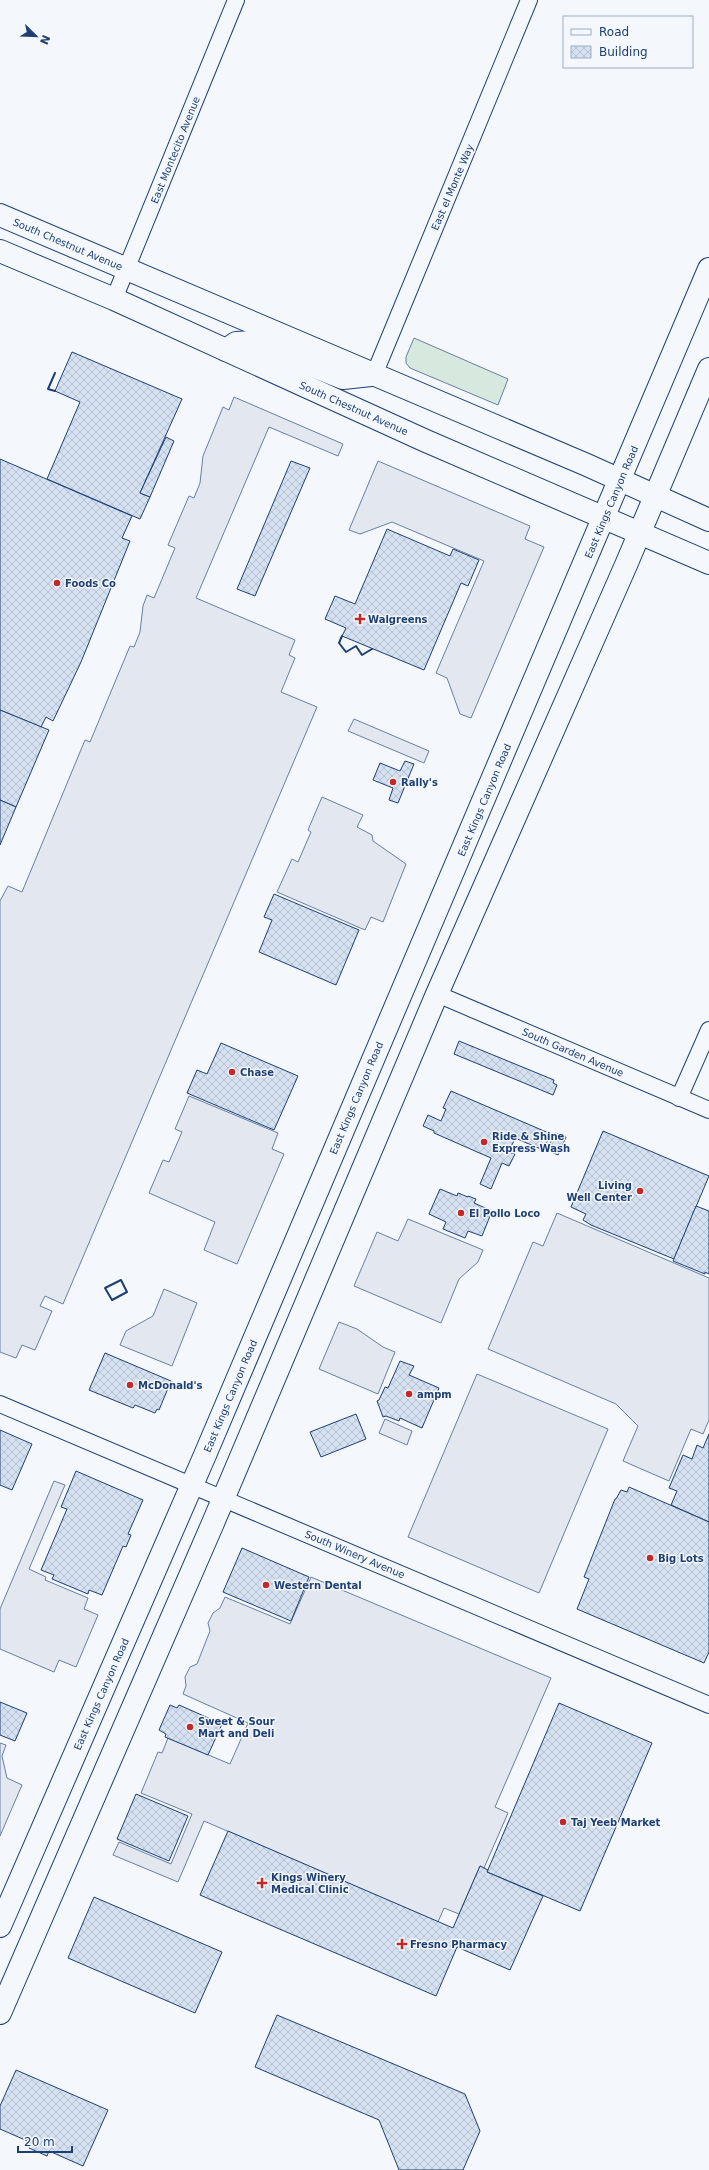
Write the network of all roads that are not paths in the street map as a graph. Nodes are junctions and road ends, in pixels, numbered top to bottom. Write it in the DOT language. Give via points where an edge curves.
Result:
graph roads {
  1 [pos="236,0"];
  2 [pos="529,0"];
  3 [pos="0,215"];
  4 [pos="0,251"];
  5 [pos="127,269"];
  6 [pos="709,269"];
  7 [pos="114,299"];
  8 [pos="226,350"];
  9 [pos="709,369"];
  10 [pos="374,375"];
  11 [pos="620,480"];
  12 [pos="656,496"];
  13 [pos="604,517"];
  14 [pos="709,520"];
  15 [pos="640,533"];
  16 [pos="709,563"];
  17 [pos="437,994"];
  18 [pos="709,1030"];
  19 [pos="679,1098"];
  20 [pos="709,1110"];
  21 [pos="0,1404"];
  22 [pos="192,1485"];
  23 [pos="223,1498"];
  24 [pos="709,1705"];
  25 [pos="0,1926"];
  26 [pos="0,2013"];
  1 -- 5 [label="street, East Montecito Avenue"];
  2 -- 10 [label="street, East el Monte Way"];
  3 -- 5 [label="main road, South Chestnut Avenue"];
  4 -- 7 [label="main road, South Chestnut Avenue"];
  5 -- 7 [label="street, East Montecito Avenue"];
  5 -- 10 [label="main road, South Chestnut Avenue"];
  6 -- 11 [label="main road, East Kings Canyon Road"];
  7 -- 8 [label="main road, South Chestnut Avenue"];
  8 -- 10 [label="main road" via="236,343 252,342 343,378"];
  8 -- 13 [label="main road, South Chestnut Avenue" via="426,441"];
  9 -- 12 [label="main road"];
  10 -- 11 [label="main road, South Chestnut Avenue"];
  11 -- 12 [label="main road, South Chestnut Avenue"];
  11 -- 13 [label="main road, East Kings Canyon Road"];
  12 -- 14 [label="main road, South Chestnut Avenue"];
  12 -- 15 [label="main road"];
  13 -- 15 [label="main road, South Chestnut Avenue"];
  13 -- 22 [label="main road, East Kings Canyon Road"];
  15 -- 16 [label="main road, South Chestnut Avenue"];
  15 -- 17 [label="main road"];
  17 -- 19 [label="street, South Garden Avenue"];
  17 -- 23 [label="main road"];
  18 -- 19 [label="street"];
  19 -- 20 [label="street, South Garden Avenue"];
  21 -- 22 [label="street, South Winery Avenue"];
  22 -- 23 [label="street, South Winery Avenue"];
  22 -- 25 [label="main road, East Kings Canyon Road"];
  23 -- 24 [label="street, South Winery Avenue"];
  23 -- 26 [label="main road"];
}
